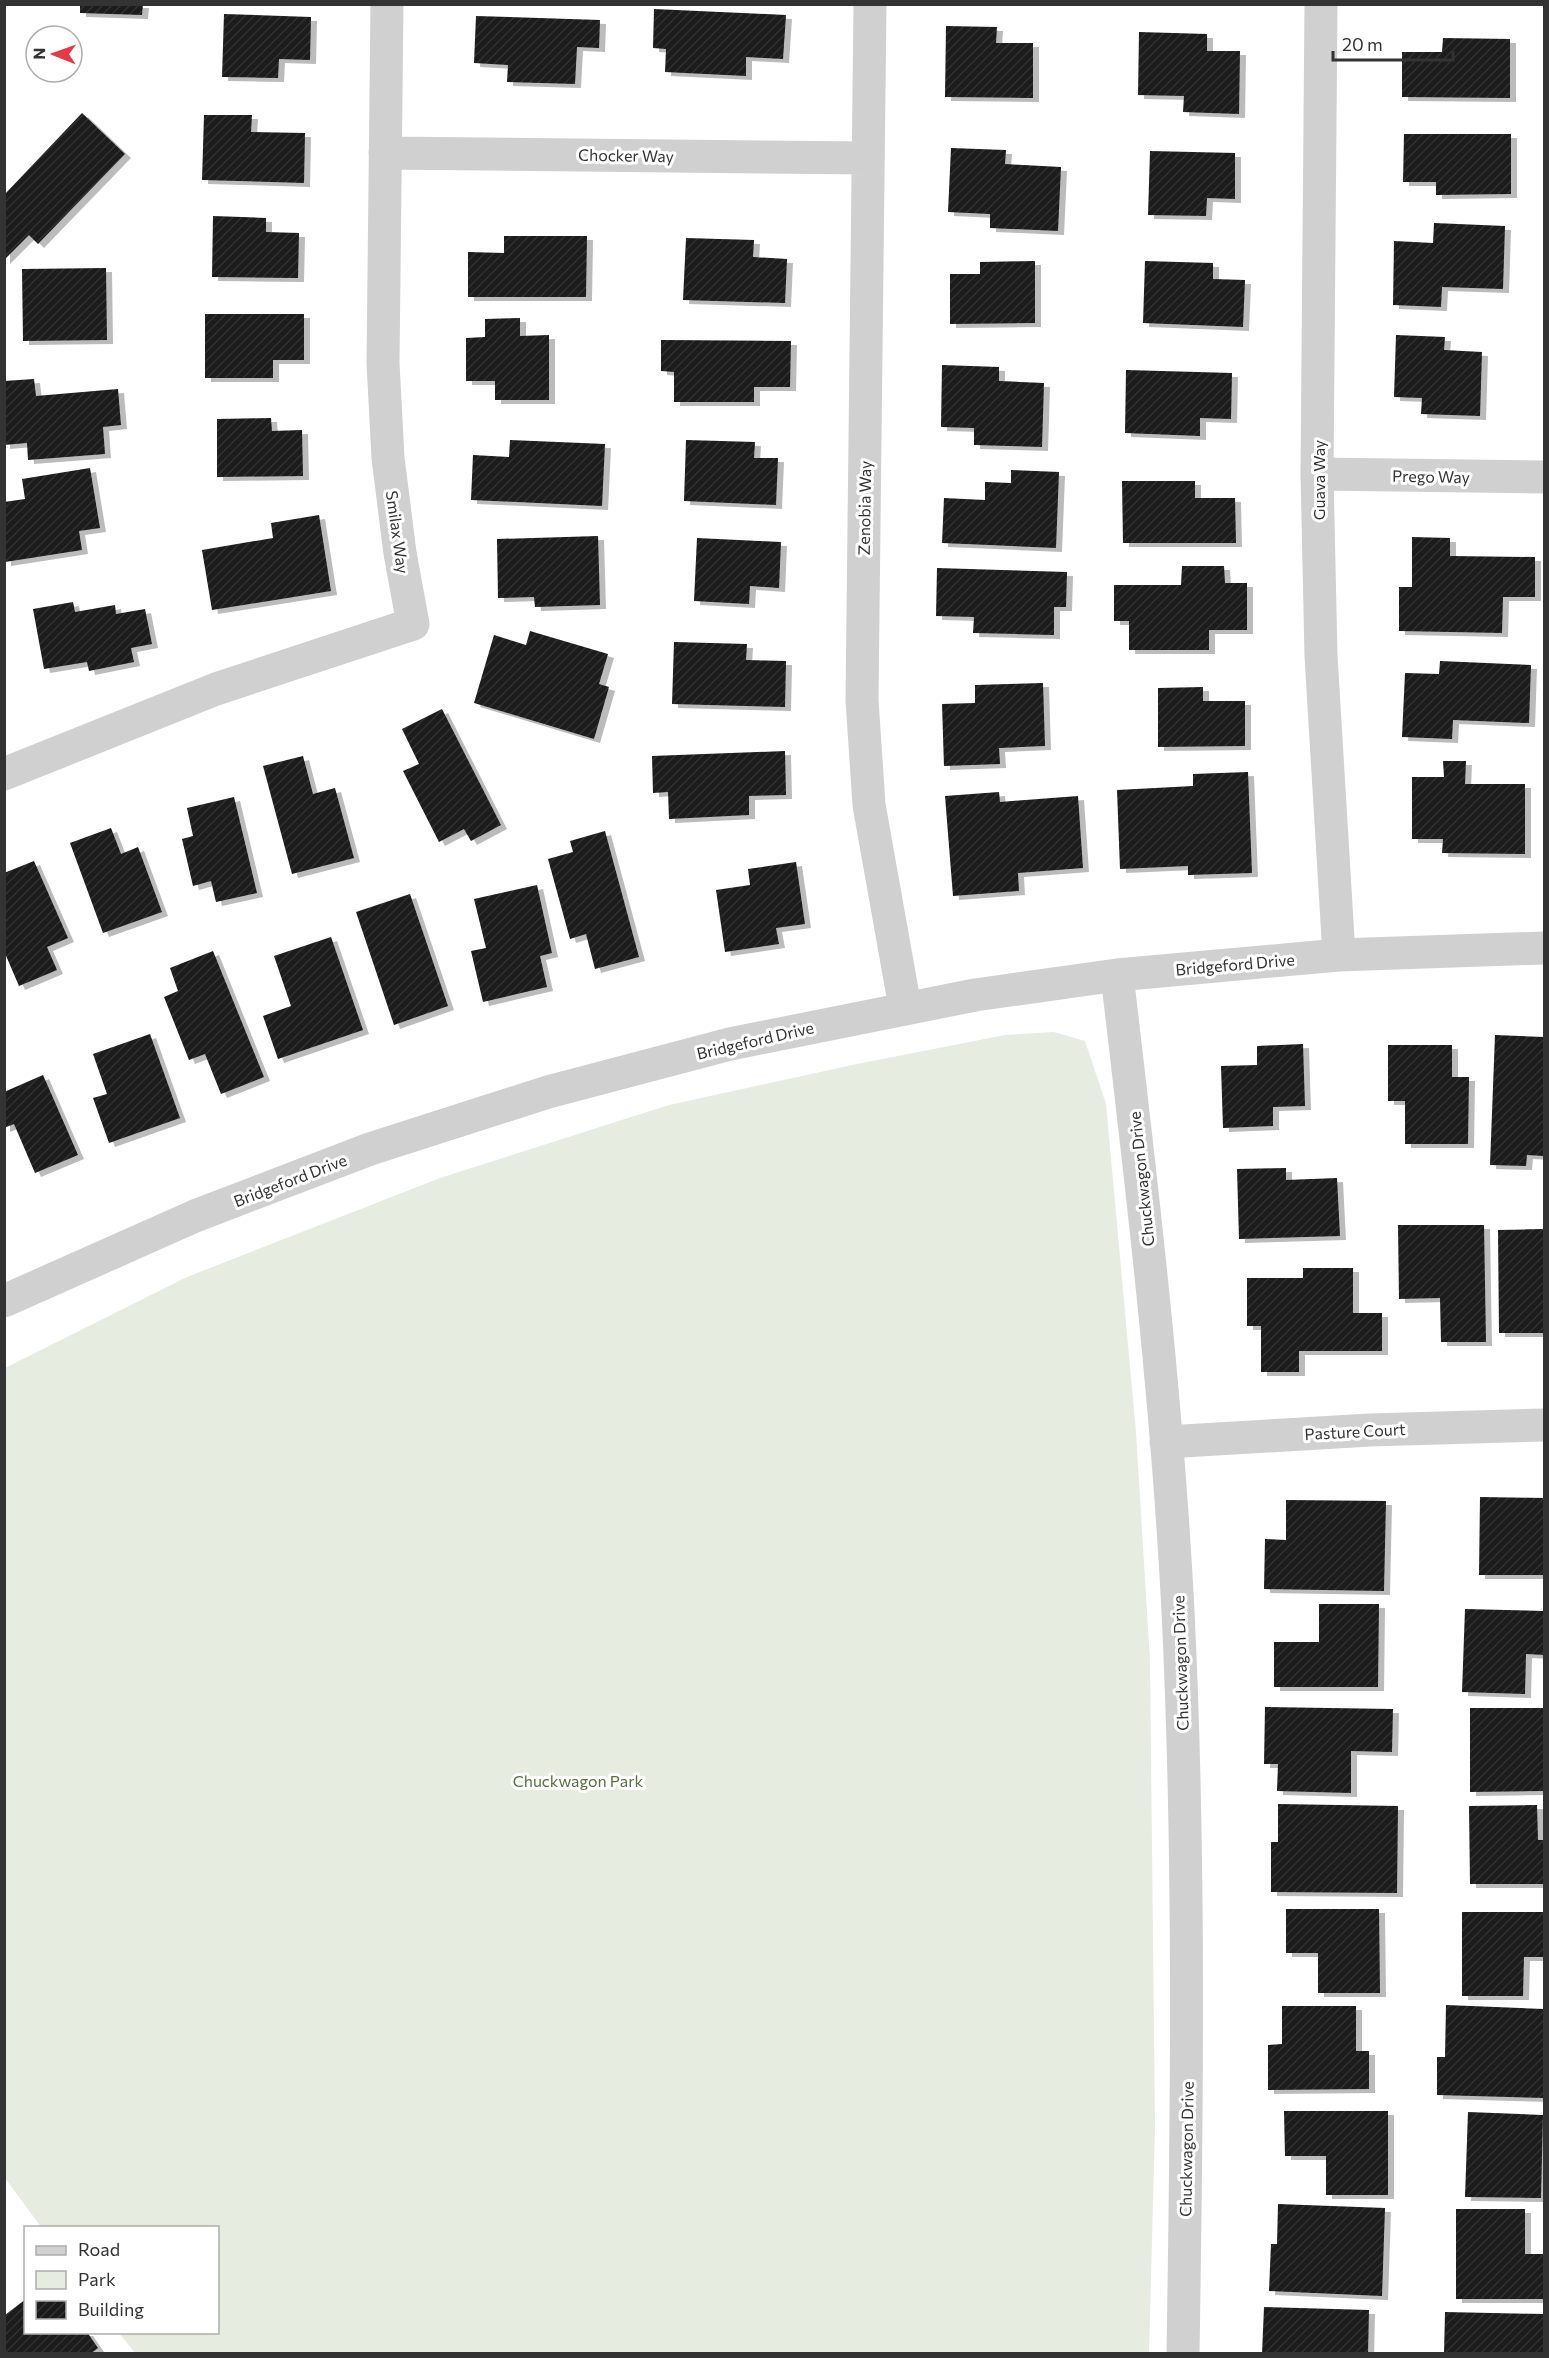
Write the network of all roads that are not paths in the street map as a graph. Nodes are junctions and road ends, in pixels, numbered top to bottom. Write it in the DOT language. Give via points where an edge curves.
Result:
graph roads {
  1 [pos="387,4"];
  2 [pos="870,4"];
  3 [pos="1321,4"];
  4 [pos="385,153"];
  5 [pos="868,158"];
  6 [pos="1317,474"];
  7 [pos="1545,477"];
  8 [pos="4,774"];
  9 [pos="1545,948"];
  10 [pos="1339,955"];
  11 [pos="1117,975"];
  12 [pos="905,1007"];
  13 [pos="4,1301"];
  14 [pos="1545,1425"];
  15 [pos="1166,1442"];
  16 [pos="1183,2354"];
  1 -- 4 [label="street, Smilax Way"];
  2 -- 5 [label="street, Zenobia Way"];
  3 -- 6 [label="street, Guava Way"];
  4 -- 5 [label="street, Chocker Way"];
  4 -- 8 [label="street, Smilax Way" via="383,363 388,458 413,624 216,690"];
  5 -- 12 [label="street, Zenobia Way" via="862,700 869,805"];
  6 -- 7 [label="street, Prego Way"];
  6 -- 10 [label="street, Guava Way" via="1320,656"];
  9 -- 10 [label="street, Bridgeford Drive"];
  10 -- 11 [label="street, Bridgeford Drive"];
  11 -- 12 [label="street, Bridgeford Drive"];
  11 -- 15 [label="street, Chuckwagon Drive" via="1146,1217"];
  12 -- 13 [label="street, Bridgeford Drive" via="730,1044 560,1089 370,1149 195,1216"];
  14 -- 15 [label="street, Pasture Court"];
  15 -- 16 [label="street, Chuckwagon Drive" via="1178,1610 1187,1871"];
}
